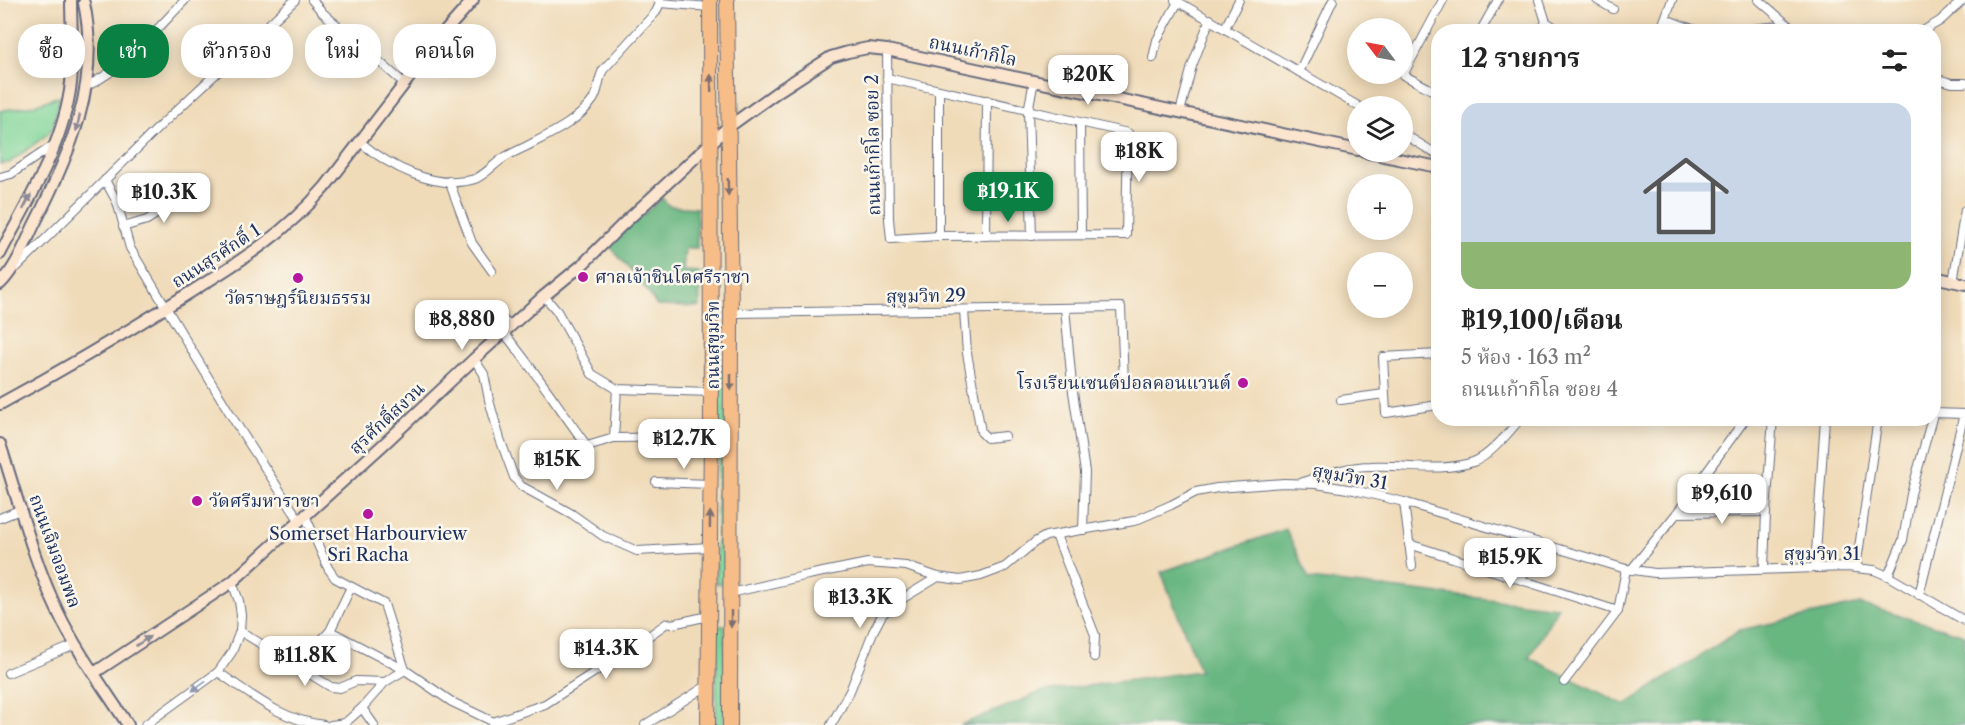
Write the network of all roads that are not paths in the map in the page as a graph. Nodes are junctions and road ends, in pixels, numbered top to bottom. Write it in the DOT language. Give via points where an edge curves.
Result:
graph roads {
  1 [pos="71,0"];
  2 [pos="186,0"];
  3 [pos="295,0"];
  4 [pos="312,0"];
  5 [pos="473,0"];
  6 [pos="727,0"];
  7 [pos="1239,0"];
  8 [pos="1333,0"];
  9 [pos="1443,0"];
  10 [pos="1498,0"];
  11 [pos="1539,0"];
  12 [pos="1597,0"];
  13 [pos="1672,0"];
  14 [pos="1759,0"];
  15 [pos="1963,0"];
  16 [pos="86,1"];
  17 [pos="659,1"];
  18 [pos="1177,1"];
  19 [pos="710,4"];
  20 [pos="1613,9"];
  21 [pos="1210,19"];
  22 [pos="1665,19"];
  23 [pos="1546,22"];
  24 [pos="1484,24"];
  25 [pos="1549,24"];
  26 [pos="1663,24"];
  27 [pos="1680,24"];
  28 [pos="1782,24"];
  29 [pos="1935,24"];
  30 [pos="1225,28"];
  31 [pos="887,50"];
  32 [pos="1413,56"];
  33 [pos="1154,58"];
  34 [pos="1299,72"];
  35 [pos="887,78"];
  36 [pos="1413,80"];
  37 [pos="1941,80"];
  38 [pos="1034,81"];
  39 [pos="1965,83"];
  40 [pos="405,84"];
  41 [pos="85,87"];
  42 [pos="1431,89"];
  43 [pos="939,91"];
  44 [pos="987,100"];
  45 [pos="1347,100"];
  46 [pos="1028,111"];
  47 [pos="1180,112"];
  48 [pos="1080,123"];
  49 [pos="727,128"];
  50 [pos="1413,140"];
  51 [pos="360,142"];
  52 [pos="711,142"];
  53 [pos="54,145"];
  54 [pos="1347,148"];
  55 [pos="1431,151"];
  56 [pos="1413,162"];
  57 [pos="1431,166"];
  58 [pos="0,177"];
  59 [pos="105,180"];
  60 [pos="449,181"];
  61 [pos="192,191"];
  62 [pos="1965,210"];
  63 [pos="123,227"];
  64 [pos="1081,235"];
  65 [pos="939,236"];
  66 [pos="986,236"];
  67 [pos="1032,236"];
  68 [pos="0,254"];
  69 [pos="492,271"];
  70 [pos="10,274"];
  71 [pos="1941,279"];
  72 [pos="1953,282"];
  73 [pos="0,284"];
  74 [pos="1965,284"];
  75 [pos="544,296"];
  76 [pos="165,308"];
  77 [pos="493,309"];
  78 [pos="1065,309"];
  79 [pos="964,310"];
  80 [pos="731,313"];
  81 [pos="507,330"];
  82 [pos="1431,354"];
  83 [pos="474,359"];
  84 [pos="1072,385"];
  85 [pos="617,389"];
  86 [pos="711,392"];
  87 [pos="1384,394"];
  88 [pos="1341,400"];
  89 [pos="0,404"];
  90 [pos="1431,406"];
  91 [pos="1941,413"];
  92 [pos="1514,426"];
  93 [pos="1740,426"];
  94 [pos="1772,426"];
  95 [pos="1824,426"];
  96 [pos="1877,426"];
  97 [pos="1930,426"];
  98 [pos="1005,436"];
  99 [pos="711,437"];
  100 [pos="614,438"];
  101 [pos="0,444"];
  102 [pos="656,482"];
  103 [pos="1298,483"];
  104 [pos="710,484"];
  105 [pos="1404,502"];
  106 [pos="22,509"];
  107 [pos="1766,512"];
  108 [pos="1677,513"];
  109 [pos="0,518"];
  110 [pos="302,518"];
  111 [pos="1083,530"];
  112 [pos="1056,535"];
  113 [pos="1409,544"];
  114 [pos="710,548"];
  115 [pos="1412,566"];
  116 [pos="1815,568"];
  117 [pos="1856,568"];
  118 [pos="1629,569"];
  119 [pos="1764,569"];
  120 [pos="1888,576"];
  121 [pos="938,577"];
  122 [pos="232,582"];
  123 [pos="351,587"];
  124 [pos="731,593"];
  125 [pos="1919,595"];
  126 [pos="1618,611"];
  127 [pos="709,616"];
  128 [pos="1965,621"];
  129 [pos="240,631"];
  130 [pos="330,631"];
  131 [pos="75,645"];
  132 [pos="1095,657"];
  133 [pos="296,666"];
  134 [pos="405,670"];
  135 [pos="218,672"];
  136 [pos="8,673"];
  137 [pos="94,673"];
  138 [pos="384,682"];
  139 [pos="1564,682"];
  140 [pos="708,685"];
  141 [pos="362,708"];
  142 [pos="149,722"];
  143 [pos="496,724"];
  144 [pos="128,725"];
  145 [pos="160,725"];
  146 [pos="324,725"];
  147 [pos="331,725"];
  148 [pos="374,725"];
  149 [pos="645,725"];
  150 [pos="708,725"];
  151 [pos="730,725"];
  152 [pos="831,725"];
  1 -- 16 [label="street" via="78,4"];
  1 -- 53 [label="street" via="71,86"];
  2 -- 41 [label="street" via="103,78"];
  3 -- 59 [label="street"];
  4 -- 40 [label="street"];
  5 -- 40 [label="street, ถนนสุรศักดิ์ 1"];
  6 -- 49 [label="highway, ถนนสุขุมวิท"];
  7 -- 30 [label="street"];
  8 -- 34 [label="street"];
  9 -- 32 [label="street"];
  10 -- 24 [label="street"];
  11 -- 23 [label="street"];
  12 -- 20 [label="street"];
  13 -- 22 [label="street"];
  14 -- 28 [label="street"];
  15 -- 29 [label="street"];
  16 -- 41 [label="street" via="89,54"];
  17 -- 19 [label="street"];
  17 -- 60 [label="street" via="656,12 603,70 594,98 583,111 569,123 505,157 476,179"];
  18 -- 21 [label="street"];
  18 -- 33 [label="street" via="1157,40"];
  52 -- 19 [label="highway, ถนนสุขุมวิท, one-way"];
  21 -- 30 [label="street"];
  21 -- 47 [label="street"];
  22 -- 26 [label="street"];
  22 -- 27 [label="street"];
  23 -- 25 [label="street"];
  30 -- 34 [label="street"];
  31 -- 35 [label="street, ถนนเก้ากิโล ซอย 2"];
  31 -- 38 [label="street, ถนนเก้ากิโล"];
  31 -- 49 [label="street, ถนนเก้ากิโล" via="868,48 831,57"];
  34 -- 45 [label="street"];
  35 -- 43 [label="street"];
  35 -- 65 [label="street, ถนนเก้ากิโล ซอย 2" via="891,239"];
  36 -- 42 [label="street"];
  37 -- 39 [label="street"];
  38 -- 46 [label="street"];
  38 -- 47 [label="street, ถนนเก้ากิโล"];
  40 -- 51 [label="street, ถนนสุรศักดิ์ 1"];
  41 -- 70 [label="street, one-way" via="67,156"];
  43 -- 44 [label="street"];
  43 -- 65 [label="street"];
  44 -- 46 [label="street"];
  44 -- 66 [label="street"];
  46 -- 48 [label="street"];
  46 -- 67 [label="street"];
  47 -- 54 [label="street, ถนนเก้ากิโล"];
  48 -- 64 [label="street"];
  48 -- 64 [label="street" via="1128,133 1126,235"];
  49 -- 52 [label="street, ถนนเก้ากิโล"];
  49 -- 80 [label="highway, ถนนสุขุมวิท, one-way"];
  50 -- 55 [label="street"];
  51 -- 60 [label="street" via="404,171"];
  51 -- 76 [label="street, ถนนสุรศักดิ์ 1" via="283,230 254,253"];
  52 -- 75 [label="street, สุรศักดิ์สงวน"];
  52 -- 86 [label="highway, ถนนสุขุมวิท"];
  53 -- 58 [label="street" via="11,174"];
  68 -- 53 [label="street, one-way"];
  56 -- 57 [label="street"];
  59 -- 63 [label="street" via="117,202"];
  59 -- 70 [label="street"];
  60 -- 69 [label="street" via="472,243"];
  61 -- 63 [label="street" via="147,220"];
  62 -- 72 [label="street"];
  63 -- 76 [label="street" via="130,248"];
  64 -- 67 [label="street"];
  65 -- 66 [label="street"];
  66 -- 67 [label="street"];
  70 -- 73 [label="street"];
  71 -- 72 [label="street"];
  72 -- 74 [label="street"];
  75 -- 81 [label="street, สุรศักดิ์สงวน"];
  75 -- 85 [label="street" via="557,311 592,374"];
  76 -- 89 [label="street, ถนนสุรศักดิ์ 1"];
  76 -- 110 [label="street" via="237,425"];
  77 -- 81 [label="street"];
  78 -- 79 [label="street, สุขุมวิท 29"];
  78 -- 84 [label="street"];
  78 -- 84 [label="street, สุขุมวิท 29" via="1121,307 1124,383"];
  79 -- 80 [label="street, สุขุมวิท 29"];
  79 -- 98 [label="street" via="981,432 987,438"];
  80 -- 124 [label="highway, ถนนสุขุมวิท, one-way"];
  81 -- 83 [label="street, สุรศักดิ์สงวน"];
  81 -- 100 [label="street" via="588,446"];
  82 -- 87 [label="street" via="1383,357"];
  83 -- 110 [label="street, สุรศักดิ์สงวน"];
  83 -- 114 [label="street" via="484,374 500,439 521,486 603,536 637,551"];
  84 -- 111 [label="street" via="1085,472"];
  85 -- 86 [label="street"];
  85 -- 100 [label="street"];
  86 -- 99 [label="highway, ถนนสุขุมวิท"];
  87 -- 88 [label="street"];
  87 -- 90 [label="street" via="1386,413"];
  91 -- 125 [label="street" via="1964,414"];
  92 -- 103 [label="street" via="1475,462 1442,467 1369,465"];
  93 -- 108 [label="street"];
  94 -- 107 [label="street"];
  95 -- 116 [label="street"];
  96 -- 117 [label="street"];
  97 -- 120 [label="street" via="1903,540"];
  99 -- 100 [label="street"];
  99 -- 104 [label="highway, ถนนสุขุมวิท"];
  101 -- 106 [label="street, ถนนเจิมจอมพล"];
  102 -- 104 [label="street"];
  103 -- 105 [label="street, สุขุมวิท 31" via="1332,486"];
  103 -- 111 [label="street, สุขุมวิท 31" via="1196,492 1134,521"];
  114 -- 104 [label="highway, ถนนสุขุมวิท, one-way"];
  105 -- 113 [label="street"];
  105 -- 118 [label="street, สุขุมวิท 31"];
  106 -- 109 [label="street"];
  106 -- 131 [label="street, ถนนเจิมจอมพล" via="48,589"];
  107 -- 108 [label="street"];
  107 -- 119 [label="street"];
  108 -- 118 [label="street"];
  110 -- 122 [label="street, สุรศักดิ์สงวน"];
  110 -- 123 [label="street" via="335,578"];
  111 -- 112 [label="street, สุขุมวิท 31"];
  112 -- 121 [label="street, สุขุมวิท 31" via="1035,542 1005,567 981,576 960,580"];
  112 -- 132 [label="street" via="1095,635"];
  113 -- 115 [label="street"];
  113 -- 126 [label="street"];
  114 -- 127 [label="highway, ถนนสุขุมวิท"];
  116 -- 117 [label="street, สุขุมวิท 31"];
  116 -- 119 [label="street, สุขุมวิท 31"];
  117 -- 120 [label="street, สุขุมวิท 31"];
  118 -- 119 [label="street, สุขุมวิท 31" via="1655,573"];
  118 -- 126 [label="street"];
  120 -- 125 [label="street, สุขุมวิท 31"];
  121 -- 124 [label="street, สุขุมวิท 31" via="906,566 868,563"];
  121 -- 152 [label="street" via="882,615"];
  122 -- 129 [label="street" via="239,601"];
  137 -- 122 [label="street, สุรศักดิ์สงวน, one-way"];
  123 -- 130 [label="street"];
  123 -- 134 [label="street" via="384,604"];
  124 -- 151 [label="highway, ถนนสุขุมวิท, one-way"];
  125 -- 128 [label="street, สุขุมวิท 31"];
  126 -- 139 [label="street"];
  127 -- 140 [label="highway, ถนนสุขุมวิท"];
  127 -- 143 [label="street" via="667,623 545,704"];
  129 -- 133 [label="street"];
  129 -- 135 [label="street"];
  130 -- 133 [label="street"];
  130 -- 134 [label="street"];
  131 -- 136 [label="street"];
  131 -- 137 [label="street, ถนนเจิมจอมพล"];
  133 -- 138 [label="street" via="331,687 340,688 356,681"];
  134 -- 138 [label="street"];
  134 -- 143 [label="street" via="452,702"];
  135 -- 142 [label="street, one-way"];
  135 -- 146 [label="street" via="285,716"];
  137 -- 144 [label="street, ถนนเจิมจอมพล"];
  138 -- 141 [label="street"];
  140 -- 149 [label="street"];
  140 -- 150 [label="highway, ถนนสุขุมวิท"];
  141 -- 147 [label="street" via="345,723"];
  141 -- 148 [label="street"];
  142 -- 145 [label="street"];
}
